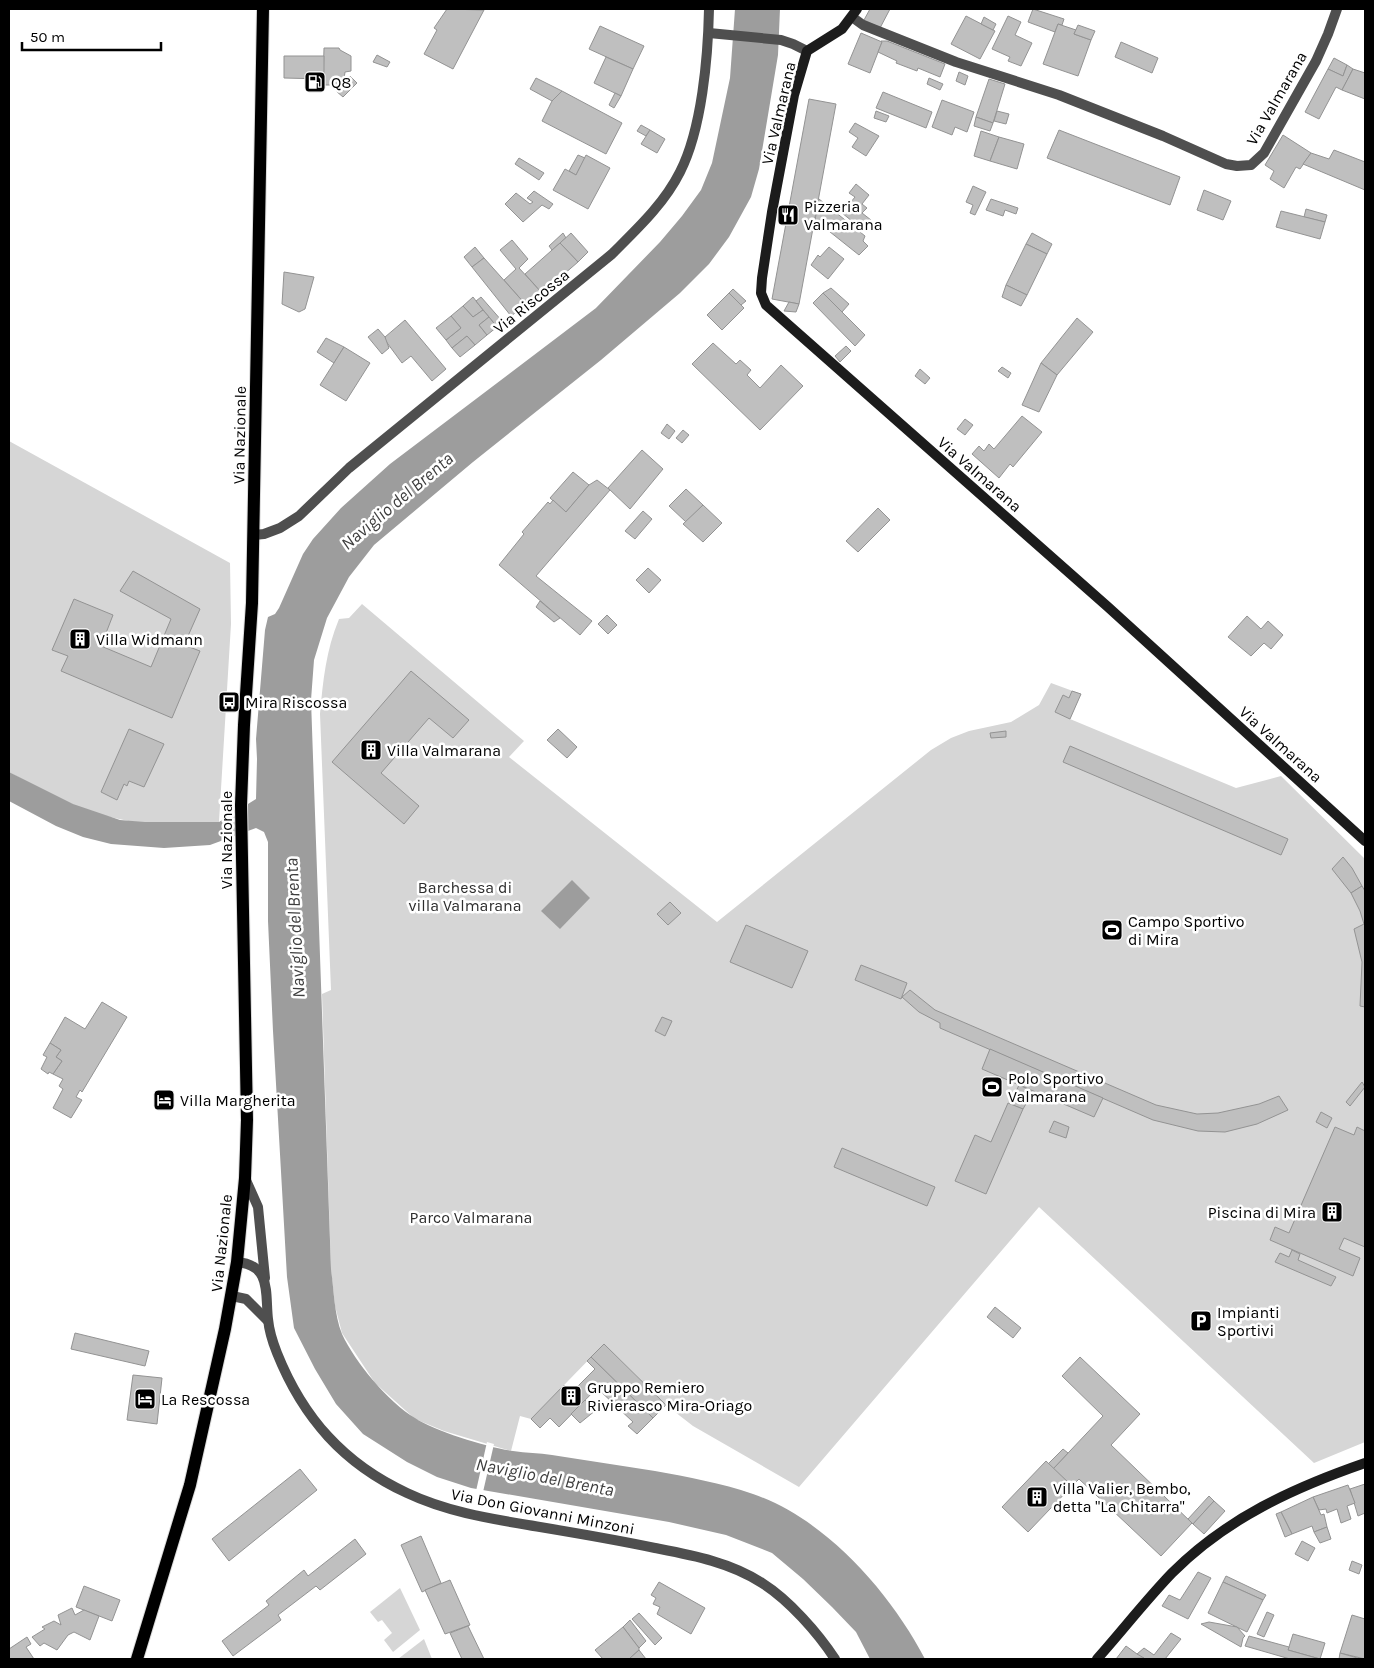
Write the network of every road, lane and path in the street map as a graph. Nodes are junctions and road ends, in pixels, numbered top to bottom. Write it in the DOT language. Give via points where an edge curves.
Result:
graph roads {
  1 [pos="263,9"];
  2 [pos="709,9"];
  3 [pos="1337,9"];
  4 [pos="854,13"];
  5 [pos="714,34"];
  6 [pos="807,51"];
  7 [pos="254,535"];
  8 [pos="1365,841"];
  9 [pos="244,1178"];
  10 [pos="237,1262"];
  11 [pos="265,1281"];
  12 [pos="232,1296"];
  13 [pos="268,1321"];
  14 [pos="1365,1462"];
  15 [pos="138,1659"];
  16 [pos="835,1659"];
  17 [pos="1097,1659"];
  1 -- 7 [label="main road, Via Nazionale"];
  2 -- 5 [label="street, Via Riscossa"];
  3 -- 4 [label="street, Via Valmarana" via="1316,61 1264,153 1251,165 1237,166 1058,94 956,62 863,25"];
  4 -- 6 [label="street, Via Valmarana" via="842,29"];
  5 -- 6 [label="street, Via Valmarana" via="781,40"];
  5 -- 7 [label="street, Via Riscossa" via="687,157 680,173 646,219 612,254 349,468 299,516 280,528"];
  6 -- 8 [label="street, Via Valmarana" via="794,95 772,212 761,293 766,305 1108,607"];
  7 -- 9 [label="main road, Via Nazionale" via="241,805 247,1120"];
  9 -- 10 [label="main road, Via Nazionale"];
  9 -- 11 [label="street, Via Don Giovanni Minzoni" via="258,1207"];
  10 -- 11 [label="street" via="251,1265"];
  10 -- 12 [label="main road, Via Nazionale"];
  11 -- 13 [label="street, Via Don Giovanni Minzoni"];
  12 -- 13 [label="street" via="246,1300"];
  12 -- 15 [label="main road, Via Nazionale" via="190,1485"];
  13 -- 16 [label="street, Via Don Giovanni Minzoni" via="277,1352 310,1416 340,1449 373,1476 407,1493 460,1512 691,1555 731,1567 763,1583 785,1602"];
  14 -- 17 [label="street" via="1281,1496 1241,1519 1200,1549 1173,1573"];
}
